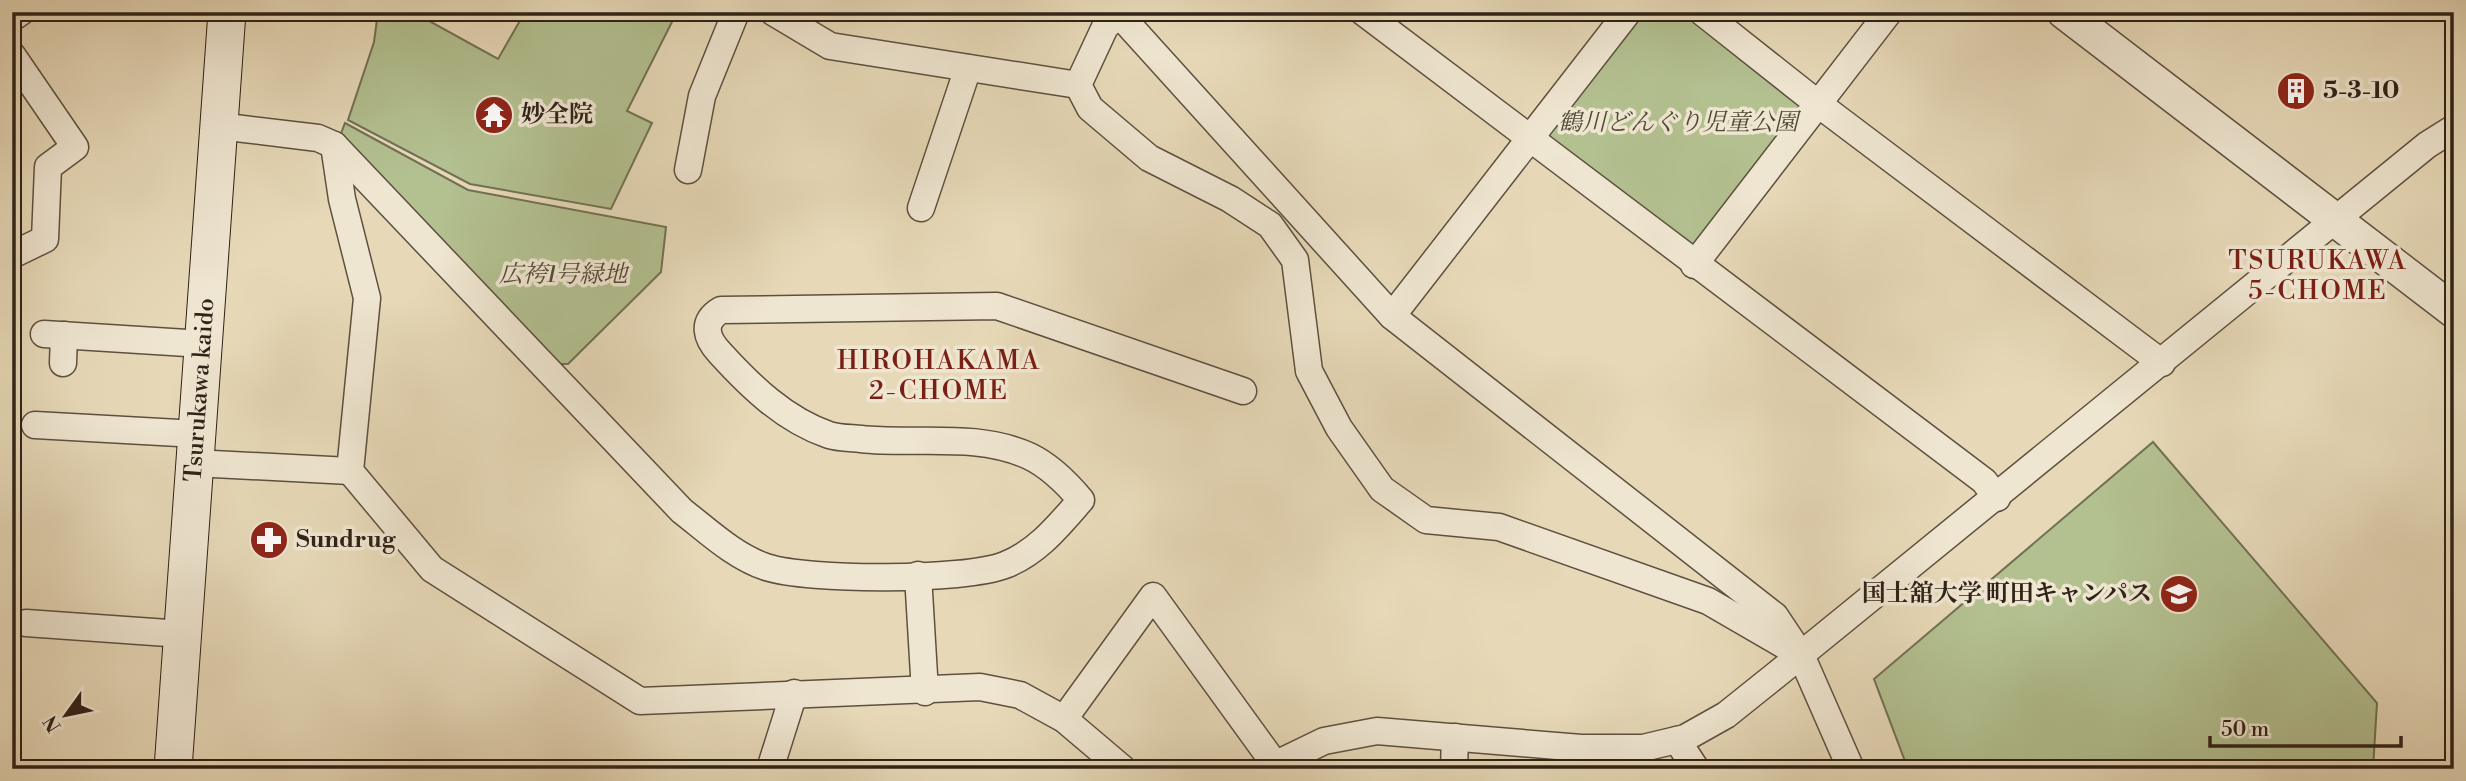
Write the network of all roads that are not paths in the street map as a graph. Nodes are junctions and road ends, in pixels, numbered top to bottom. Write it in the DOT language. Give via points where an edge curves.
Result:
graph roads {
  1 [pos="22,12"];
  2 [pos="227,12"];
  3 [pos="736,12"];
  4 [pos="773,12"];
  5 [pos="1363,12"];
  6 [pos="1628,12"];
  7 [pos="1703,12"];
  8 [pos="1889,12"];
  9 [pos="2064,12"];
  10 [pos="1119,13"];
  11 [pos="12,18"];
  12 [pos="12,55"];
  13 [pos="968,68"];
  14 [pos="1078,85"];
  15 [pos="1817,103"];
  16 [pos="219,126"];
  17 [pos="2454,128"];
  18 [pos="1528,139"];
  19 [pos="334,145"];
  20 [pos="688,170"];
  21 [pos="921,208"];
  22 [pos="2337,221"];
  23 [pos="12,255"];
  24 [pos="1694,265"];
  25 [pos="2454,312"];
  26 [pos="1392,317"];
  27 [pos="203,344"];
  28 [pos="62,363"];
  29 [pos="2162,363"];
  30 [pos="1243,391"];
  31 [pos="35,425"];
  32 [pos="196,449"];
  33 [pos="350,471"];
  34 [pos="1997,498"];
  35 [pos="918,575"];
  36 [pos="26,623"];
  37 [pos="182,634"];
  38 [pos="1801,655"];
  39 [pos="925,692"];
  40 [pos="794,693"];
  41 [pos="1064,719"];
  42 [pos="1455,737"];
  43 [pos="1677,740"];
  44 [pos="1580,758"];
  45 [pos="1270,766"];
  46 [pos="173,769"];
  47 [pos="770,769"];
  48 [pos="1123,769"];
  49 [pos="1454,769"];
  50 [pos="1696,769"];
  51 [pos="1852,769"];
  1 -- 11 [label="street"];
  2 -- 16 [label="main road, Tsurukawa kaido"];
  3 -- 20 [label="street" via="702,96"];
  4 -- 13 [label="street" via="830,46"];
  5 -- 18 [label="street"];
  6 -- 18 [label="street"];
  7 -- 15 [label="street"];
  8 -- 15 [label="street"];
  9 -- 22 [label="street"];
  10 -- 14 [label="street" via="1105,27"];
  10 -- 26 [label="street"];
  12 -- 23 [label="street" via="75,147 48,167 44,239"];
  13 -- 14 [label="street"];
  13 -- 21 [label="street"];
  14 -- 38 [label="street" via="1090,108 1149,158 1270,225 1295,260 1309,372 1339,428 1382,489 1426,520 1499,527 1708,601"];
  15 -- 24 [label="street"];
  15 -- 29 [label="street"];
  16 -- 19 [label="street" via="318,138"];
  16 -- 27 [label="main road, Tsurukawa kaido"];
  17 -- 22 [label="street"];
  18 -- 24 [label="street"];
  18 -- 26 [label="street"];
  19 -- 33 [label="street" via="342,200 367,298"];
  19 -- 35 [label="street" via="682,511 723,544 765,567 809,576"];
  22 -- 25 [label="street"];
  22 -- 29 [label="street"];
  24 -- 34 [label="street" via="1973,472"];
  26 -- 38 [label="street" via="1775,616"];
  27 -- 28 [label="street" via="54,334"];
  27 -- 32 [label="main road, Tsurukawa kaido"];
  29 -- 34 [label="street"];
  30 -- 35 [label="street" via="997,306 720,310 711,316 707,326 712,345 781,412 830,436 878,441 971,440 1028,456 1062,478 1081,500 1043,542 1006,565 972,574"];
  31 -- 32 [label="street"];
  32 -- 33 [label="street"];
  32 -- 37 [label="main road, Tsurukawa kaido"];
  33 -- 40 [label="street" via="432,569 640,701"];
  34 -- 38 [label="street"];
  35 -- 39 [label="street"];
  36 -- 37 [label="street"];
  37 -- 46 [label="main road, Tsurukawa kaido"];
  38 -- 43 [label="street" via="1726,715"];
  38 -- 51 [label="street"];
  39 -- 40 [label="street"];
  39 -- 41 [label="street" via="980,687 1020,695"];
  40 -- 47 [label="street"];
  41 -- 45 [label="street" via="1153,596"];
  41 -- 48 [label="street"];
  42 -- 44 [label="street"];
  42 -- 45 [label="street" via="1377,731 1324,741"];
  42 -- 49 [label="street"];
  43 -- 44 [label="street"];
  43 -- 50 [label="street"];
}
